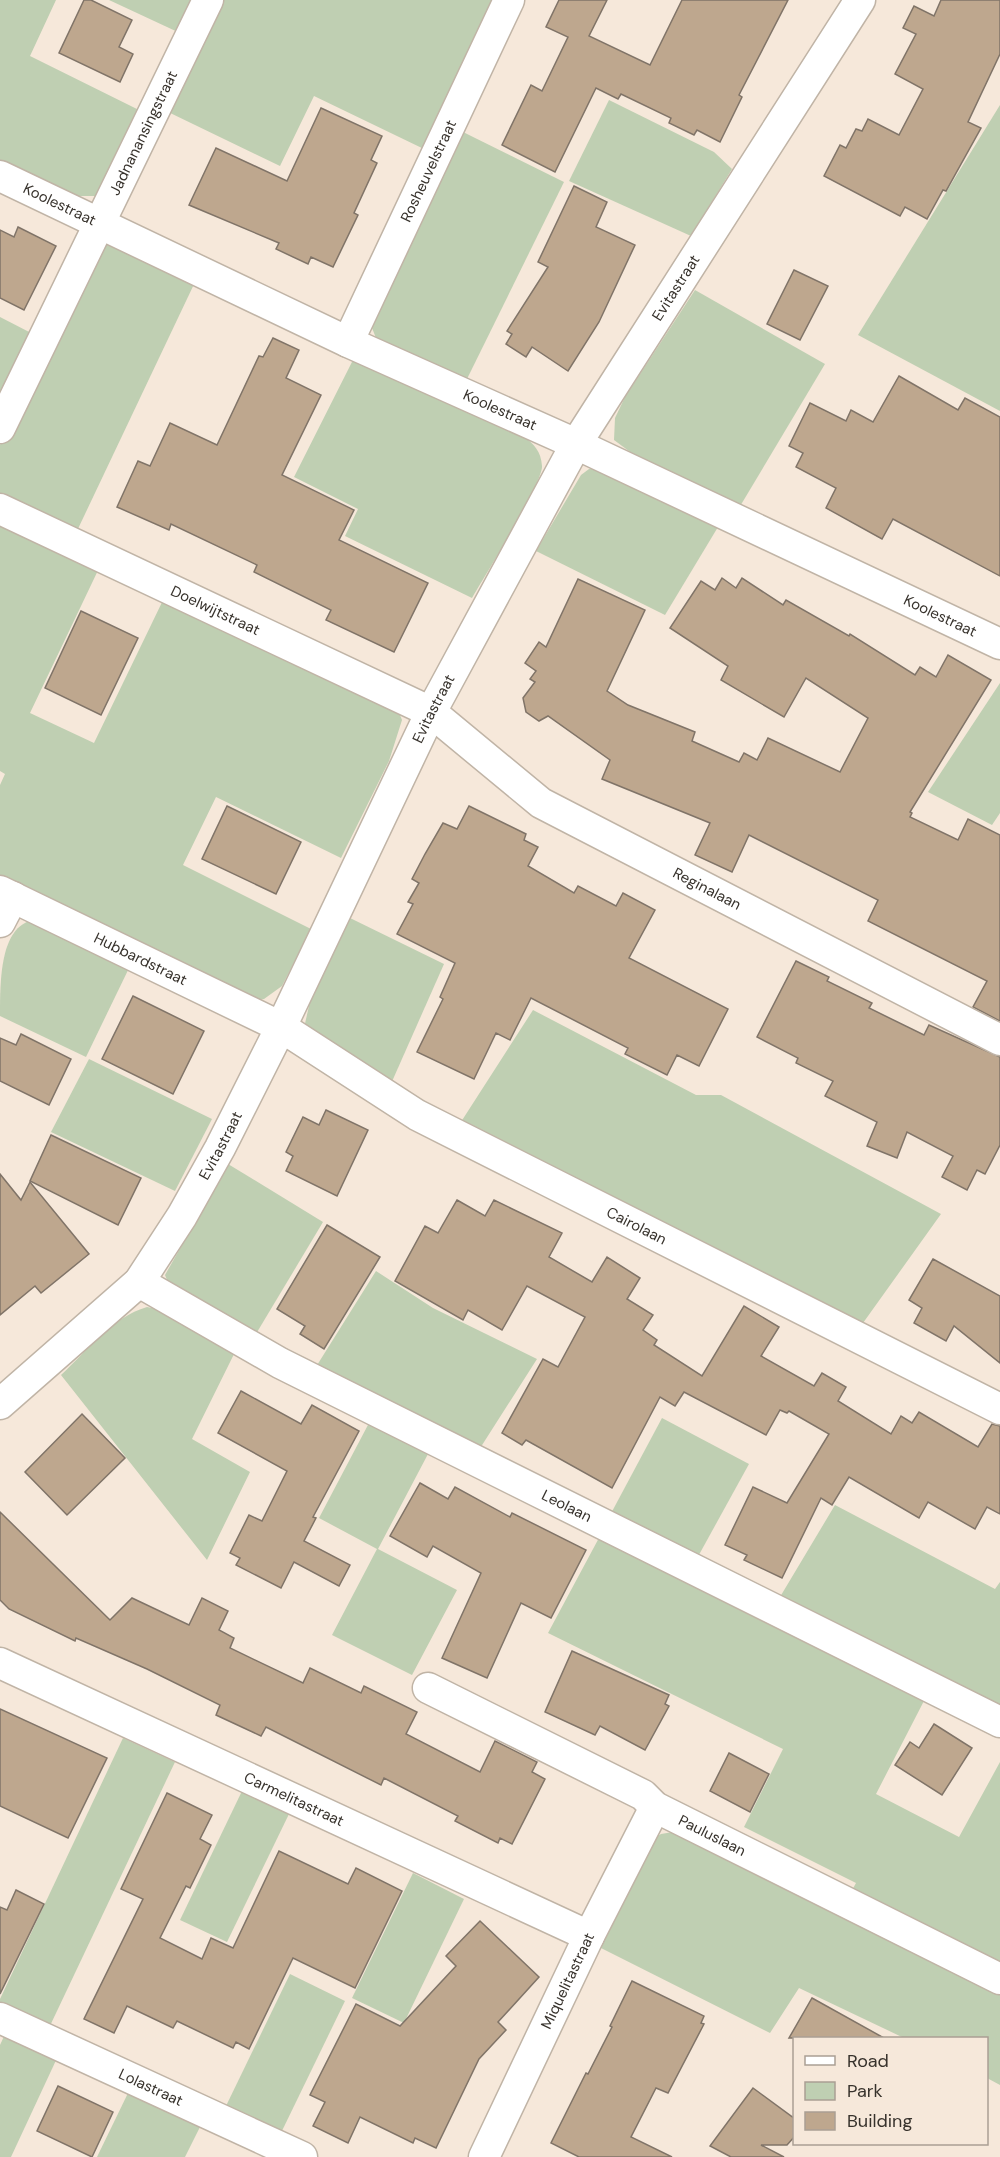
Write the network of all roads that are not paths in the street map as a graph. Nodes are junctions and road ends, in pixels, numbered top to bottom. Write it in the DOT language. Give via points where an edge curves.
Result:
graph roads {
  1 [pos="208,0"];
  2 [pos="509,0"];
  3 [pos="860,0"];
  4 [pos="0,176"];
  5 [pos="100,224"];
  6 [pos="348,342"];
  7 [pos="0,428"];
  8 [pos="576,444"];
  9 [pos="0,509"];
  10 [pos="1000,644"];
  11 [pos="431,712"];
  12 [pos="4,903"];
  13 [pos="280,1027"];
  14 [pos="1000,1040"];
  15 [pos="139,1282"];
  16 [pos="0,1404"];
  17 [pos="1000,1409"];
  18 [pos="0,1663"];
  19 [pos="428,1688"];
  20 [pos="1000,1722"];
  21 [pos="655,1807"];
  22 [pos="589,1936"];
  23 [pos="1000,1979"];
  24 [pos="0,2018"];
  25 [pos="302,2157"];
  26 [pos="484,2157"];
  1 -- 5 [label="street, Jadnanansingstraat"];
  2 -- 6 [label="street, Rosheuvelstraat"];
  3 -- 8 [label="street, Evitastraat"];
  4 -- 5 [label="street, Koolestraat"];
  5 -- 6 [label="street, Koolestraat"];
  5 -- 7 [label="street, Jadnanansingstraat"];
  6 -- 8 [label="street, Koolestraat"];
  8 -- 10 [label="street, Koolestraat"];
  8 -- 11 [label="street, Evitastraat"];
  9 -- 11 [label="street, Doelwijtstraat"];
  11 -- 13 [label="street, Evitastraat"];
  11 -- 14 [label="street, Reginalaan" via="541,803"];
  12 -- 13 [label="street, Hubbardstraat"];
  13 -- 15 [label="street, Evitastraat" via="215,1158"];
  13 -- 17 [label="street, Cairolaan" via="417,1115"];
  15 -- 16 [label="street, Evitastraat"];
  15 -- 20 [label="street, Leolaan" via="280,1364"];
  18 -- 22 [label="street, Carmelitastraat"];
  19 -- 21 [label="street, Pauluslaan" via="643,1795"];
  21 -- 22 [label="street, Miquelitastraat"];
  21 -- 23 [label="street, Pauluslaan"];
  22 -- 26 [label="street, Miquelitastraat"];
  24 -- 25 [label="street, Lolastraat"];
}
